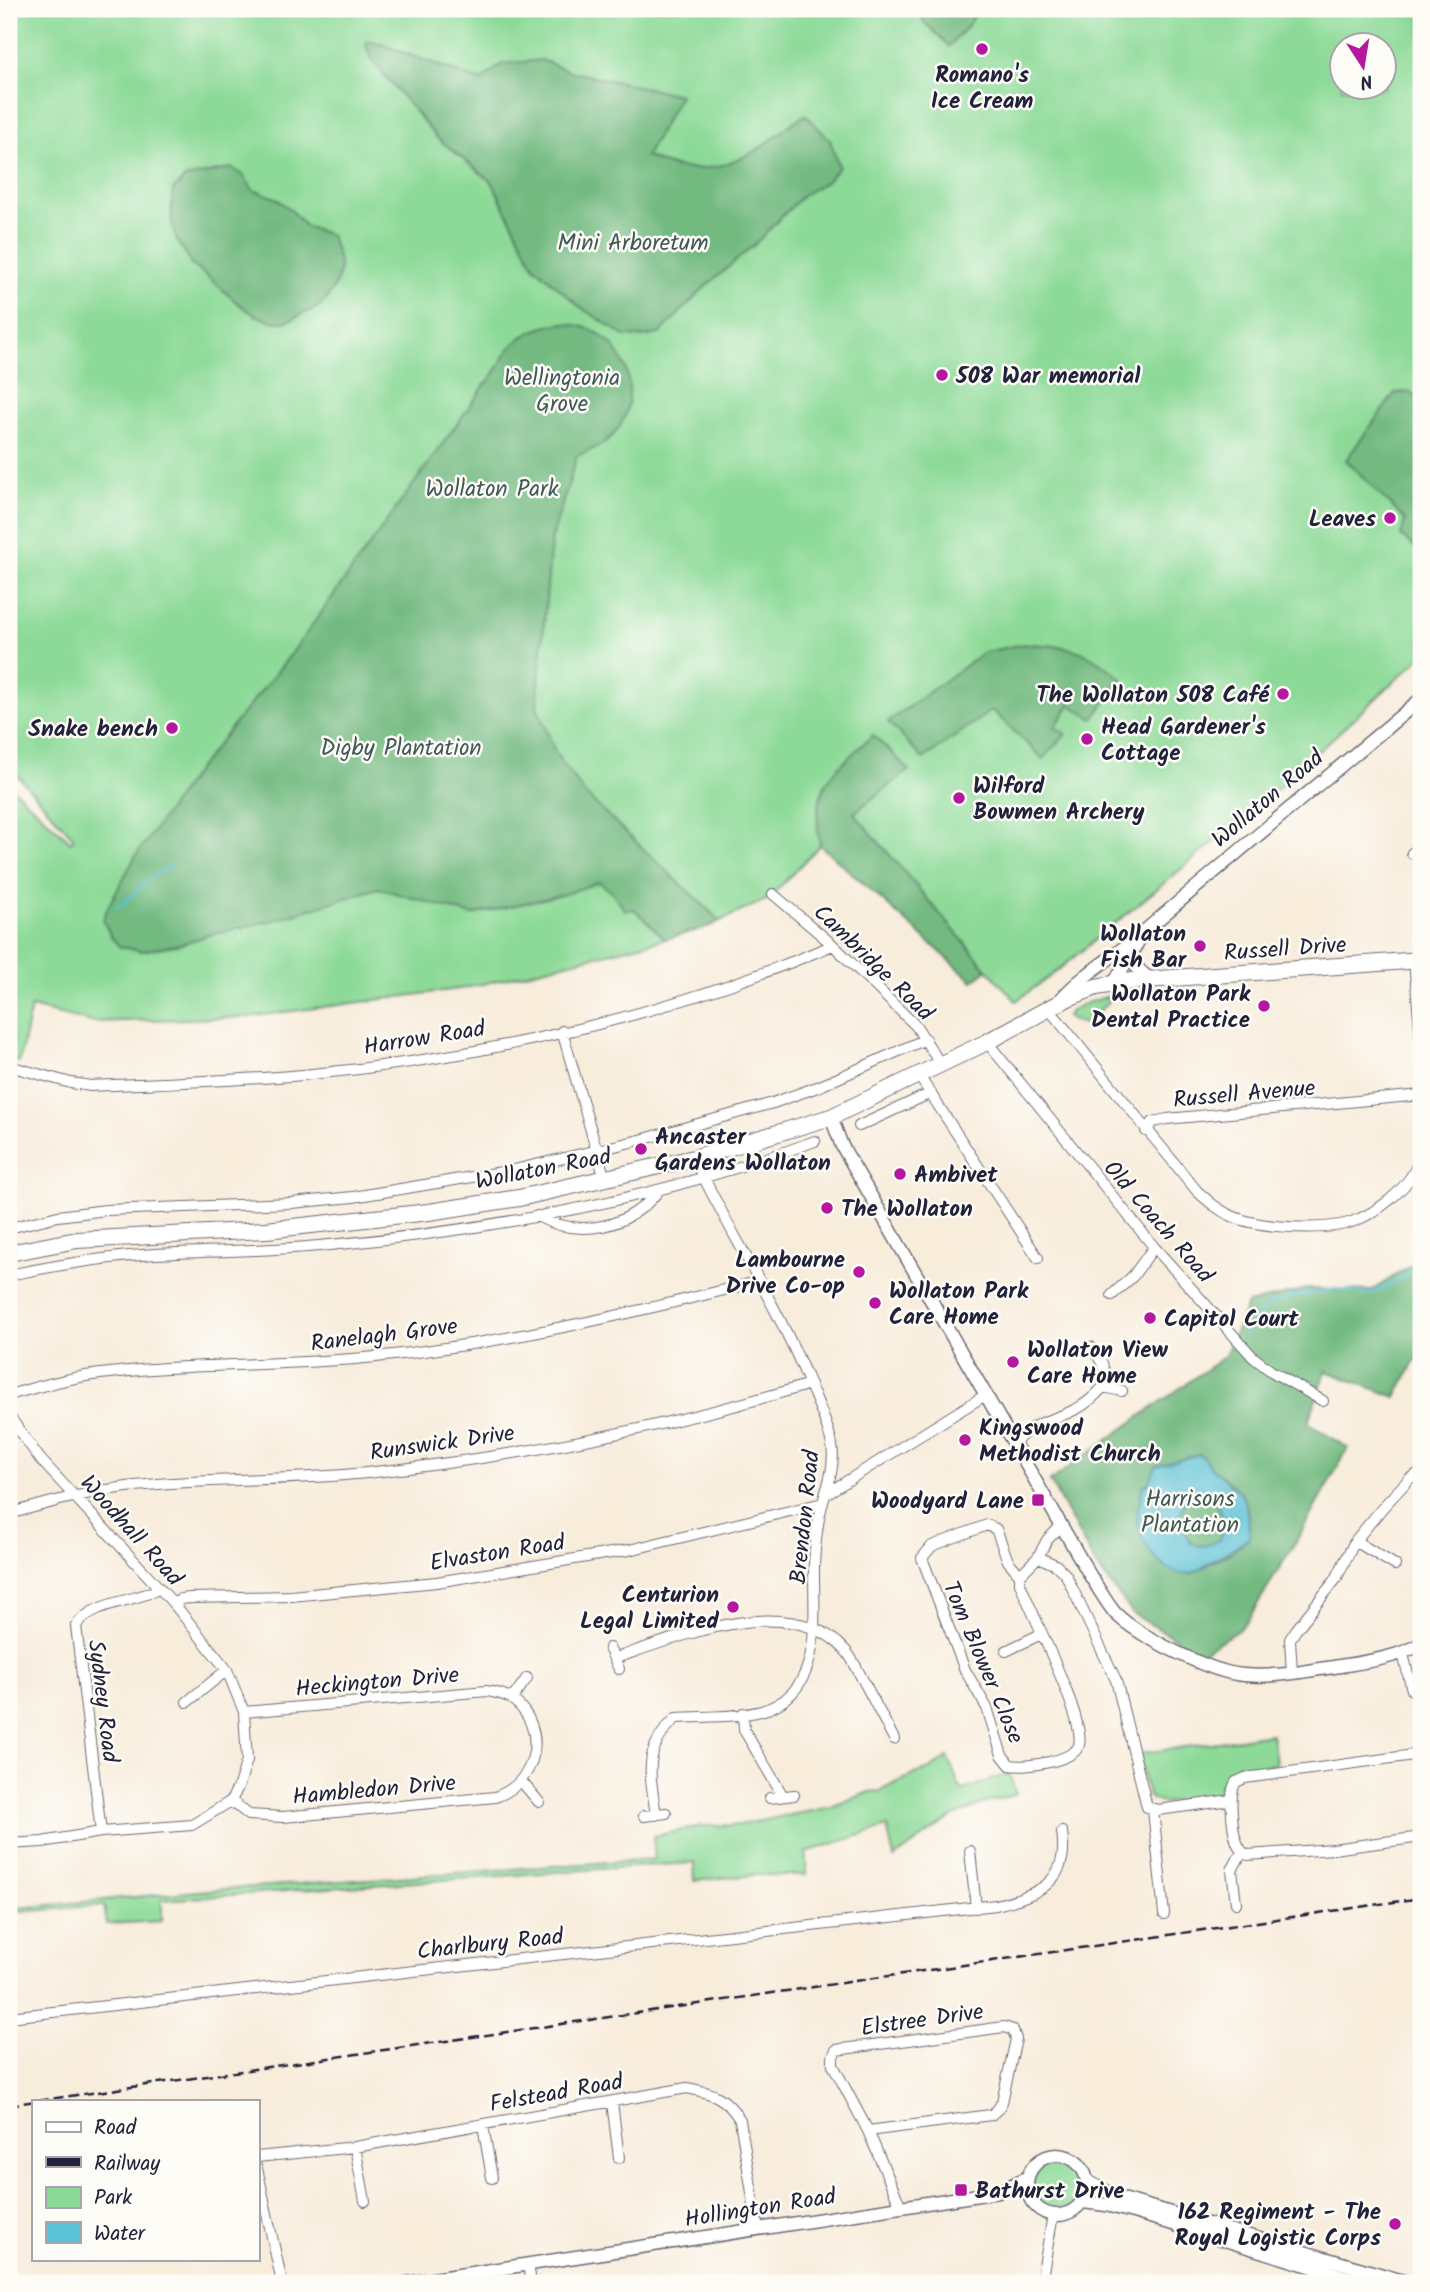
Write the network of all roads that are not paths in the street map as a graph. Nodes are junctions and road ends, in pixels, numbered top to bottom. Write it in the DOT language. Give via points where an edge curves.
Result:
graph roads {
  1 [pos="1421,699"];
  2 [pos="773,894"];
  3 [pos="1143,933"];
  4 [pos="833,945"];
  5 [pos="1133,949"];
  6 [pos="1417,961"];
  7 [pos="1101,963"];
  8 [pos="1152,980"];
  9 [pos="1113,984"];
  10 [pos="1052,1007"];
  11 [pos="562,1031"];
  12 [pos="926,1040"];
  13 [pos="1421,1040"];
  14 [pos="987,1042"];
  15 [pos="941,1065"];
  16 [pos="9,1066"];
  17 [pos="919,1076"];
  18 [pos="931,1093"];
  19 [pos="1421,1095"];
  20 [pos="831,1118"];
  21 [pos="859,1126"];
  22 [pos="1146,1131"];
  23 [pos="815,1141"];
  24 [pos="1421,1149"];
  25 [pos="596,1151"];
  26 [pos="694,1158"];
  27 [pos="703,1177"];
  28 [pos="605,1179"];
  29 [pos="660,1189"];
  30 [pos="537,1216"];
  31 [pos="9,1228"];
  32 [pos="1154,1247"];
  33 [pos="9,1253"];
  34 [pos="1038,1258"];
  35 [pos="9,1275"];
  36 [pos="760,1280"];
  37 [pos="1110,1282"];
  38 [pos="1121,1287"];
  39 [pos="1112,1295"];
  40 [pos="1091,1347"];
  41 [pos="810,1384"];
  42 [pos="1104,1387"];
  43 [pos="1122,1391"];
  44 [pos="987,1394"];
  45 [pos="9,1395"];
  46 [pos="1323,1401"];
  47 [pos="9,1416"];
  48 [pos="1015,1443"];
  49 [pos="1421,1472"];
  50 [pos="1382,1488"];
  51 [pos="74,1495"];
  52 [pos="824,1499"];
  53 [pos="1390,1499"];
  54 [pos="9,1514"];
  55 [pos="1062,1525"];
  56 [pos="1355,1541"];
  57 [pos="1038,1557"];
  58 [pos="1395,1565"];
  59 [pos="1020,1575"];
  60 [pos="158,1589"];
  61 [pos="174,1604"];
  62 [pos="814,1629"];
  63 [pos="1041,1634"];
  64 [pos="1421,1644"];
  65 [pos="609,1648"];
  66 [pos="1006,1651"];
  67 [pos="1403,1654"];
  68 [pos="227,1670"];
  69 [pos="1292,1672"];
  70 [pos="527,1678"];
  71 [pos="1412,1690"];
  72 [pos="512,1699"];
  73 [pos="187,1702"];
  74 [pos="244,1712"];
  75 [pos="743,1713"];
  76 [pos="894,1740"];
  77 [pos="1421,1754"];
  78 [pos="521,1781"];
  79 [pos="794,1795"];
  80 [pos="783,1796"];
  81 [pos="770,1798"];
  82 [pos="1231,1800"];
  83 [pos="231,1801"];
  84 [pos="539,1802"];
  85 [pos="1152,1809"];
  86 [pos="644,1816"];
  87 [pos="101,1832"];
  88 [pos="1062,1832"];
  89 [pos="1421,1837"];
  90 [pos="9,1844"];
  91 [pos="970,1851"];
  92 [pos="1242,1852"];
  93 [pos="1236,1903"];
  94 [pos="976,1908"];
  95 [pos="1164,1914"];
  96 [pos="9,2017"];
  97 [pos="612,2102"];
  98 [pos="483,2125"];
  99 [pos="868,2131"];
  100 [pos="355,2147"];
  101 [pos="259,2157"];
  102 [pos="619,2158"];
  103 [pos="259,2177"];
  104 [pos="1028,2177"];
  105 [pos="492,2178"];
  106 [pos="1087,2181"];
  107 [pos="998,2192"];
  108 [pos="1030,2199"];
  109 [pos="365,2201"];
  110 [pos="1083,2202"];
  111 [pos="901,2207"];
  112 [pos="1053,2215"];
  113 [pos="758,2229"];
  114 [pos="528,2264"];
  115 [pos="282,2283"];
  116 [pos="407,2283"];
  117 [pos="531,2283"];
  118 [pos="1041,2283"];
  119 [pos="1365,2283"];
  120 [pos="1410,2283"];
  1 -- 3 [label="street, Wollaton Road"];
  2 -- 4 [label="street, Cambridge Road"];
  3 -- 5 [label="street, Wollaton Road"];
  3 -- 7 [label="street, Wollaton Road"];
  4 -- 11 [label="street, Harrow Road" via="721,988"];
  4 -- 12 [label="street, Cambridge Road"];
  5 -- 8 [label="street" via="1136,967"];
  5 -- 9 [label="street, Wollaton Road"];
  6 -- 8 [label="main road, Russell Drive"];
  6 -- 13 [label="street"];
  7 -- 9 [label="street" via="1104,979"];
  7 -- 10 [label="street, Wollaton Road"];
  8 -- 9 [label="main road, Wollaton Road"];
  9 -- 10 [label="main road, Wollaton Road"];
  10 -- 14 [label="main road, Wollaton Road"];
  10 -- 22 [label="street, Russell Avenue"];
  11 -- 16 [label="street, Harrow Road" via="418,1060 209,1082 91,1086"];
  11 -- 25 [label="street"];
  12 -- 15 [label="street, Cambridge Road"];
  12 -- 25 [label="street, Wollaton Road" via="773,1103"];
  14 -- 15 [label="main road, Wollaton Road"];
  14 -- 32 [label="street, Old Coach Road"];
  15 -- 17 [label="main road, Wollaton Road"];
  17 -- 18 [label="street"];
  17 -- 20 [label="main road, Wollaton Road"];
  18 -- 21 [label="street"];
  18 -- 34 [label="street"];
  19 -- 22 [label="street, Russell Avenue" via="1167,1119 1153,1122"];
  20 -- 26 [label="main road, Wollaton Road"];
  20 -- 44 [label="street" via="842,1146"];
  22 -- 24 [label="street" via="1212,1205 1234,1217 1267,1225 1313,1227 1353,1222 1390,1201 1415,1170"];
  23 -- 27 [label="street, Wollaton Road"];
  25 -- 28 [label="street"];
  25 -- 31 [label="street, Wollaton Road" via="354,1197 106,1210"];
  26 -- 27 [label="street, Brendon Road"];
  26 -- 28 [label="main road, Wollaton Road"];
  27 -- 29 [label="street, Wollaton Road"];
  27 -- 36 [label="street, Brendon Road"];
  28 -- 33 [label="main road, Wollaton Road" via="519,1198 344,1223 77,1240"];
  29 -- 30 [label="street, Wollaton Road"];
  29 -- 30 [label="street" via="632,1215 601,1227 568,1227"];
  30 -- 35 [label="street, Wollaton Road" via="323,1246 135,1256"];
  32 -- 38 [label="street"];
  32 -- 46 [label="street, Old Coach Road" via="1253,1357"];
  36 -- 41 [label="street, Brendon Road"];
  36 -- 45 [label="street, Ranelagh Grove" via="514,1337 378,1357 153,1369 85,1377"];
  37 -- 38 [label="street"];
  38 -- 39 [label="street"];
  40 -- 42 [label="street" via="1104,1367"];
  41 -- 51 [label="street, Runswick Drive" via="573,1443 374,1472 161,1484"];
  41 -- 52 [label="street, Brendon Road" via="832,1445 831,1476"];
  42 -- 43 [label="street"];
  42 -- 48 [label="street" via="1076,1409 1030,1429"];
  44 -- 48 [label="street"];
  44 -- 52 [label="street, Elvaston Road"];
  47 -- 51 [label="street, Woodhall Road"];
  48 -- 55 [label="street"];
  49 -- 53 [label="street"];
  50 -- 53 [label="street"];
  51 -- 54 [label="street, Runswick Drive"];
  51 -- 60 [label="street, Woodhall Road"];
  52 -- 61 [label="street, Elvaston Road" via="629,1550 437,1582 291,1596 191,1598"];
  52 -- 62 [label="street, Brendon Road" via="816,1543"];
  53 -- 56 [label="street"];
  55 -- 57 [label="street"];
  55 -- 69 [label="street" via="1101,1594 1128,1623 1217,1671 1263,1676"];
  56 -- 58 [label="street"];
  56 -- 69 [label="street" via="1336,1579 1290,1639"];
  57 -- 59 [label="street"];
  57 -- 85 [label="street" via="1066,1575 1111,1667"];
  59 -- 63 [label="street, Tom Blower Close"];
  59 -- 63 [label="street, Tom Blower Close" via="996,1529 987,1525 932,1546 922,1558 965,1670 987,1708 1002,1755 1010,1765 1065,1758 1079,1748 1072,1706"];
  60 -- 61 [label="street, Woodhall Road"];
  60 -- 87 [label="street, Sydney Road" via="145,1597 91,1611 76,1626"];
  61 -- 68 [label="street, Woodhall Road"];
  62 -- 65 [label="street" via="783,1621 695,1631 617,1664"];
  62 -- 75 [label="street, Brendon Road" via="807,1671 797,1688 781,1702"];
  62 -- 76 [label="street" via="845,1650"];
  63 -- 66 [label="street, Tom Blower Close"];
  64 -- 67 [label="street"];
  67 -- 69 [label="street"];
  67 -- 71 [label="street"];
  68 -- 73 [label="street"];
  68 -- 74 [label="street, Woodhall Road"];
  70 -- 72 [label="street"];
  72 -- 74 [label="street, Heckington Drive" via="480,1690"];
  72 -- 78 [label="street" via="527,1715 536,1738 531,1766"];
  74 -- 83 [label="street, Woodhall Road" via="247,1760"];
  75 -- 80 [label="street" via="744,1730"];
  75 -- 86 [label="street, Brendon Road" via="676,1718 670,1724 658,1737 650,1761 661,1814"];
  77 -- 82 [label="street" via="1245,1778 1233,1786"];
  78 -- 83 [label="street, Hambledon Drive" via="495,1797 283,1817 249,1815"];
  78 -- 84 [label="street"];
  79 -- 80 [label="street"];
  80 -- 81 [label="street"];
  82 -- 85 [label="street"];
  82 -- 92 [label="street"];
  83 -- 87 [label="street" via="192,1825"];
  85 -- 95 [label="street"];
  87 -- 90 [label="street"];
  88 -- 94 [label="street, Charlbury Road" via="1060,1870 1049,1884 1015,1900"];
  89 -- 92 [label="street" via="1261,1856"];
  91 -- 94 [label="street"];
  92 -- 93 [label="street" via="1232,1870"];
  94 -- 96 [label="street, Charlbury Road"];
  97 -- 98 [label="street, Felstead Road"];
  97 -- 102 [label="street"];
  97 -- 113 [label="street, Felstead Road" via="687,2088 713,2093 731,2105 740,2120"];
  98 -- 100 [label="street, Felstead Road"];
  98 -- 105 [label="street"];
  99 -- 99 [label="street, Elstree Drive" via="833,2066 836,2050 1004,2027 1013,2030 1016,2039 1002,2102 990,2115"];
  99 -- 111 [label="street, Elstree Drive"];
  100 -- 101 [label="street, Felstead Road"];
  100 -- 109 [label="street"];
  103 -- 115 [label="street"];
  104 -- 106 [label="street" via="1041,2160 1062,2154 1078,2162"];
  104 -- 107 [label="street, Hollington Road"];
  104 -- 108 [label="street"];
  106 -- 110 [label="street"];
  106 -- 120 [label="street" via="1116,2197"];
  107 -- 108 [label="street, Hollington Road"];
  107 -- 111 [label="street, Hollington Road"];
  108 -- 112 [label="street" via="1038,2209"];
  110 -- 112 [label="street" via="1074,2211"];
  110 -- 119 [label="street" via="1137,2213"];
  111 -- 113 [label="street, Hollington Road"];
  112 -- 118 [label="street"];
  113 -- 114 [label="street, Hollington Road"];
  114 -- 116 [label="street, Hollington Road"];
  114 -- 117 [label="street"];
}
